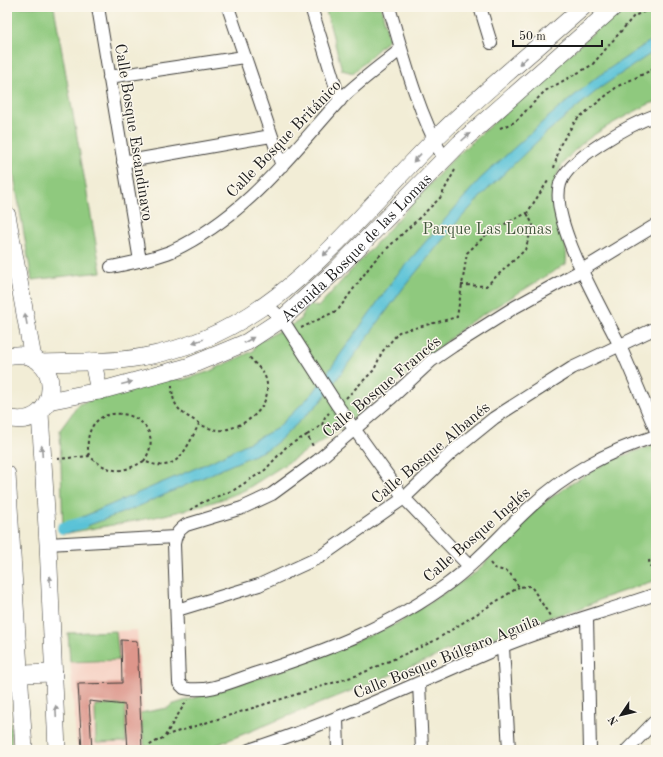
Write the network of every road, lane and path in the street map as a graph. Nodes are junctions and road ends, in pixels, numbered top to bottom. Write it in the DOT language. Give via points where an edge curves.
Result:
graph roads {
  1 [pos="98,7"];
  2 [pos="228,7"];
  3 [pos="311,7"];
  4 [pos="389,7"];
  5 [pos="480,7"];
  6 [pos="583,7"];
  7 [pos="614,7"];
  8 [pos="655,7"];
  9 [pos="490,43"];
  10 [pos="401,50"];
  11 [pos="244,58"];
  12 [pos="656,68"];
  13 [pos="508,73"];
  14 [pos="109,77"];
  15 [pos="519,90"];
  16 [pos="340,101"];
  17 [pos="656,115"];
  18 [pos="497,129"];
  19 [pos="271,136"];
  20 [pos="434,140"];
  21 [pos="123,162"];
  22 [pos="450,163"];
  23 [pos="282,166"];
  24 [pos="553,174"];
  25 [pos="548,180"];
  26 [pos="527,212"];
  27 [pos="7,215"];
  28 [pos="656,225"];
  29 [pos="140,261"];
  30 [pos="111,267"];
  31 [pos="582,270"];
  32 [pos="461,284"];
  33 [pos="267,305"];
  34 [pos="286,326"];
  35 [pos="656,328"];
  36 [pos="619,345"];
  37 [pos="248,352"];
  38 [pos="7,356"];
  39 [pos="37,360"];
  40 [pos="93,362"];
  41 [pos="172,372"];
  42 [pos="99,391"];
  43 [pos="337,405"];
  44 [pos="44,407"];
  45 [pos="7,418"];
  46 [pos="199,424"];
  47 [pos="354,429"];
  48 [pos="656,430"];
  49 [pos="307,435"];
  50 [pos="656,436"];
  51 [pos="89,456"];
  52 [pos="317,460"];
  53 [pos="42,461"];
  54 [pos="144,461"];
  55 [pos="7,474"];
  56 [pos="404,498"];
  57 [pos="186,525"];
  58 [pos="175,537"];
  59 [pos="48,544"];
  60 [pos="482,554"];
  61 [pos="656,559"];
  62 [pos="469,566"];
  63 [pos="656,570"];
  64 [pos="519,587"];
  65 [pos="656,594"];
  66 [pos="177,610"];
  67 [pos="587,618"];
  68 [pos="557,628"];
  69 [pos="503,647"];
  70 [pos="54,673"];
  71 [pos="21,674"];
  72 [pos="418,683"];
  73 [pos="192,690"];
  74 [pos="337,718"];
  75 [pos="656,720"];
  76 [pos="165,737"];
  77 [pos="24,750"];
  78 [pos="58,750"];
  79 [pos="148,750"];
  80 [pos="251,750"];
  81 [pos="338,750"];
  82 [pos="422,750"];
  83 [pos="509,750"];
  84 [pos="590,750"];
  85 [pos="627,750"];
  1 -- 14 [label="street, Calle Bosque Escandinavo"];
  2 -- 11 [label="street"];
  3 -- 16 [label="street"];
  4 -- 10 [label="street"];
  5 -- 9 [label="street"];
  6 -- 13 [label="street, Avenida Bosque de las Lomas, one-way"];
  7 -- 15 [label="street, Avenida Bosque de las Lomas"];
  8 -- 18 [label="path" via="634,16 592,65 544,91 515,122"];
  10 -- 16 [label="street, Calle Bosque Británico"];
  10 -- 20 [label="street" via="419,105"];
  11 -- 14 [label="street"];
  11 -- 19 [label="street"];
  12 -- 24 [label="path" via="618,86 576,120 560,145"];
  13 -- 15 [label="street"];
  13 -- 20 [label="street, Avenida Bosque de las Lomas" via="477,98"];
  14 -- 21 [label="street, Calle Bosque Escandinavo"];
  22 -- 15 [label="street, Avenida Bosque de las Lomas, one-way"];
  16 -- 23 [label="street, Calle Bosque Británico"];
  17 -- 31 [label="street" via="602,143 580,158 566,171 560,183 558,199 562,216"];
  19 -- 21 [label="street"];
  19 -- 23 [label="street"];
  20 -- 22 [label="street"];
  20 -- 33 [label="street, Avenida Bosque de las Lomas, one-way" via="337,243"];
  21 -- 29 [label="street, Calle Bosque Escandinavo"];
  22 -- 34 [label="street, Avenida Bosque de las Lomas" via="340,266"];
  22 -- 34 [label="path" via="440,198 374,261 338,310"];
  23 -- 29 [label="street, Calle Bosque Británico" via="257,193 218,225 172,251"];
  25 -- 26 [label="path"];
  26 -- 32 [label="path" via="489,232 467,253"];
  26 -- 32 [label="path" via="533,225 525,250 486,286"];
  39 -- 27 [label="street, one-way"];
  28 -- 31 [label="street, Calle Bosque Francés"];
  29 -- 30 [label="street, Calle Bosque Británico"];
  31 -- 36 [label="street"];
  31 -- 47 [label="street, Calle Bosque Francés" via="515,306 431,361"];
  32 -- 43 [label="path" via="457,317 398,332 382,352 374,370"];
  33 -- 34 [label="street"];
  33 -- 40 [label="street, Avenida Bosque de las Lomas, one-way" via="203,339 144,357"];
  41 -- 34 [label="street, Avenida Bosque de las Lomas, one-way"];
  34 -- 43 [label="street"];
  35 -- 36 [label="street, Calle Bosque Albanés"];
  36 -- 48 [label="street"];
  36 -- 56 [label="street, Calle Bosque Albanés" via="572,368 494,418 452,452"];
  37 -- 46 [label="path" via="251,359 261,368 267,382 267,398 258,412 246,422 222,430 210,429"];
  38 -- 39 [label="street, Avenida Bosque de las Lomas" via="16,354"];
  39 -- 40 [label="street, Avenida Bosque de las Lomas"];
  39 -- 44 [label="street" via="47,371 50,380 51,391"];
  40 -- 42 [label="street"];
  42 -- 41 [label="street, Avenida Bosque de las Lomas, one-way"];
  41 -- 46 [label="path" via="172,397 176,406 182,414"];
  42 -- 44 [label="street, Avenida Bosque de las Lomas"];
  43 -- 47 [label="street"];
  43 -- 49 [label="path" via="325,417 322,425"];
  44 -- 45 [label="street, Avenida Bosque de las Lomas" via="27,419"];
  53 -- 44 [label="street, one-way"];
  46 -- 54 [label="path" via="176,461 167,466 152,465"];
  47 -- 52 [label="street, Calle Bosque Francés"];
  47 -- 56 [label="street"];
  49 -- 52 [label="path" via="314,447"];
  49 -- 57 [label="path" via="287,446 259,474 234,490 203,502 185,514"];
  50 -- 60 [label="street, Calle Bosque Inglés" via="598,458 574,473 529,508"];
  51 -- 53 [label="path"];
  51 -- 54 [label="path" via="104,467 125,471"];
  51 -- 54 [label="path" via="87,443 92,425 99,419 122,413 136,417 148,430 150,446"];
  52 -- 57 [label="street, Calle Bosque Francés" via="272,494 242,508"];
  53 -- 59 [label="street"];
  55 -- 71 [label="street"];
  56 -- 62 [label="street"];
  56 -- 66 [label="street, Calle Bosque Albanés" via="320,557 300,567 259,585"];
  57 -- 58 [label="street"];
  58 -- 59 [label="street"];
  58 -- 66 [label="street"];
  70 -- 59 [label="street, one-way"];
  60 -- 62 [label="street, Calle Bosque Inglés"];
  60 -- 64 [label="path" via="494,568 509,572"];
  61 -- 63 [label="path" via="649,561 650,566"];
  62 -- 73 [label="street, Calle Bosque Inglés" via="396,618 304,658 202,690"];
  64 -- 68 [label="path" via="530,586"];
  64 -- 76 [label="path" via="434,641 358,675"];
  65 -- 67 [label="street, Calle Bosque Búlgaro Aguila"];
  66 -- 73 [label="street" via="179,683 184,688"];
  67 -- 68 [label="street, Calle Bosque Búlgaro Aguila"];
  67 -- 84 [label="street"];
  68 -- 69 [label="street, Calle Bosque Búlgaro Aguila"];
  69 -- 72 [label="street, Calle Bosque Búlgaro Aguila"];
  69 -- 83 [label="street"];
  70 -- 71 [label="street"];
  78 -- 70 [label="street, one-way"];
  71 -- 77 [label="street"];
  72 -- 74 [label="street, Calle Bosque Búlgaro Aguila"];
  72 -- 82 [label="street"];
  73 -- 76 [label="path"];
  74 -- 80 [label="street, Calle Bosque Búlgaro Aguila"];
  74 -- 81 [label="street"];
  75 -- 85 [label="street"];
  76 -- 79 [label="path" via="148,746"];
}
